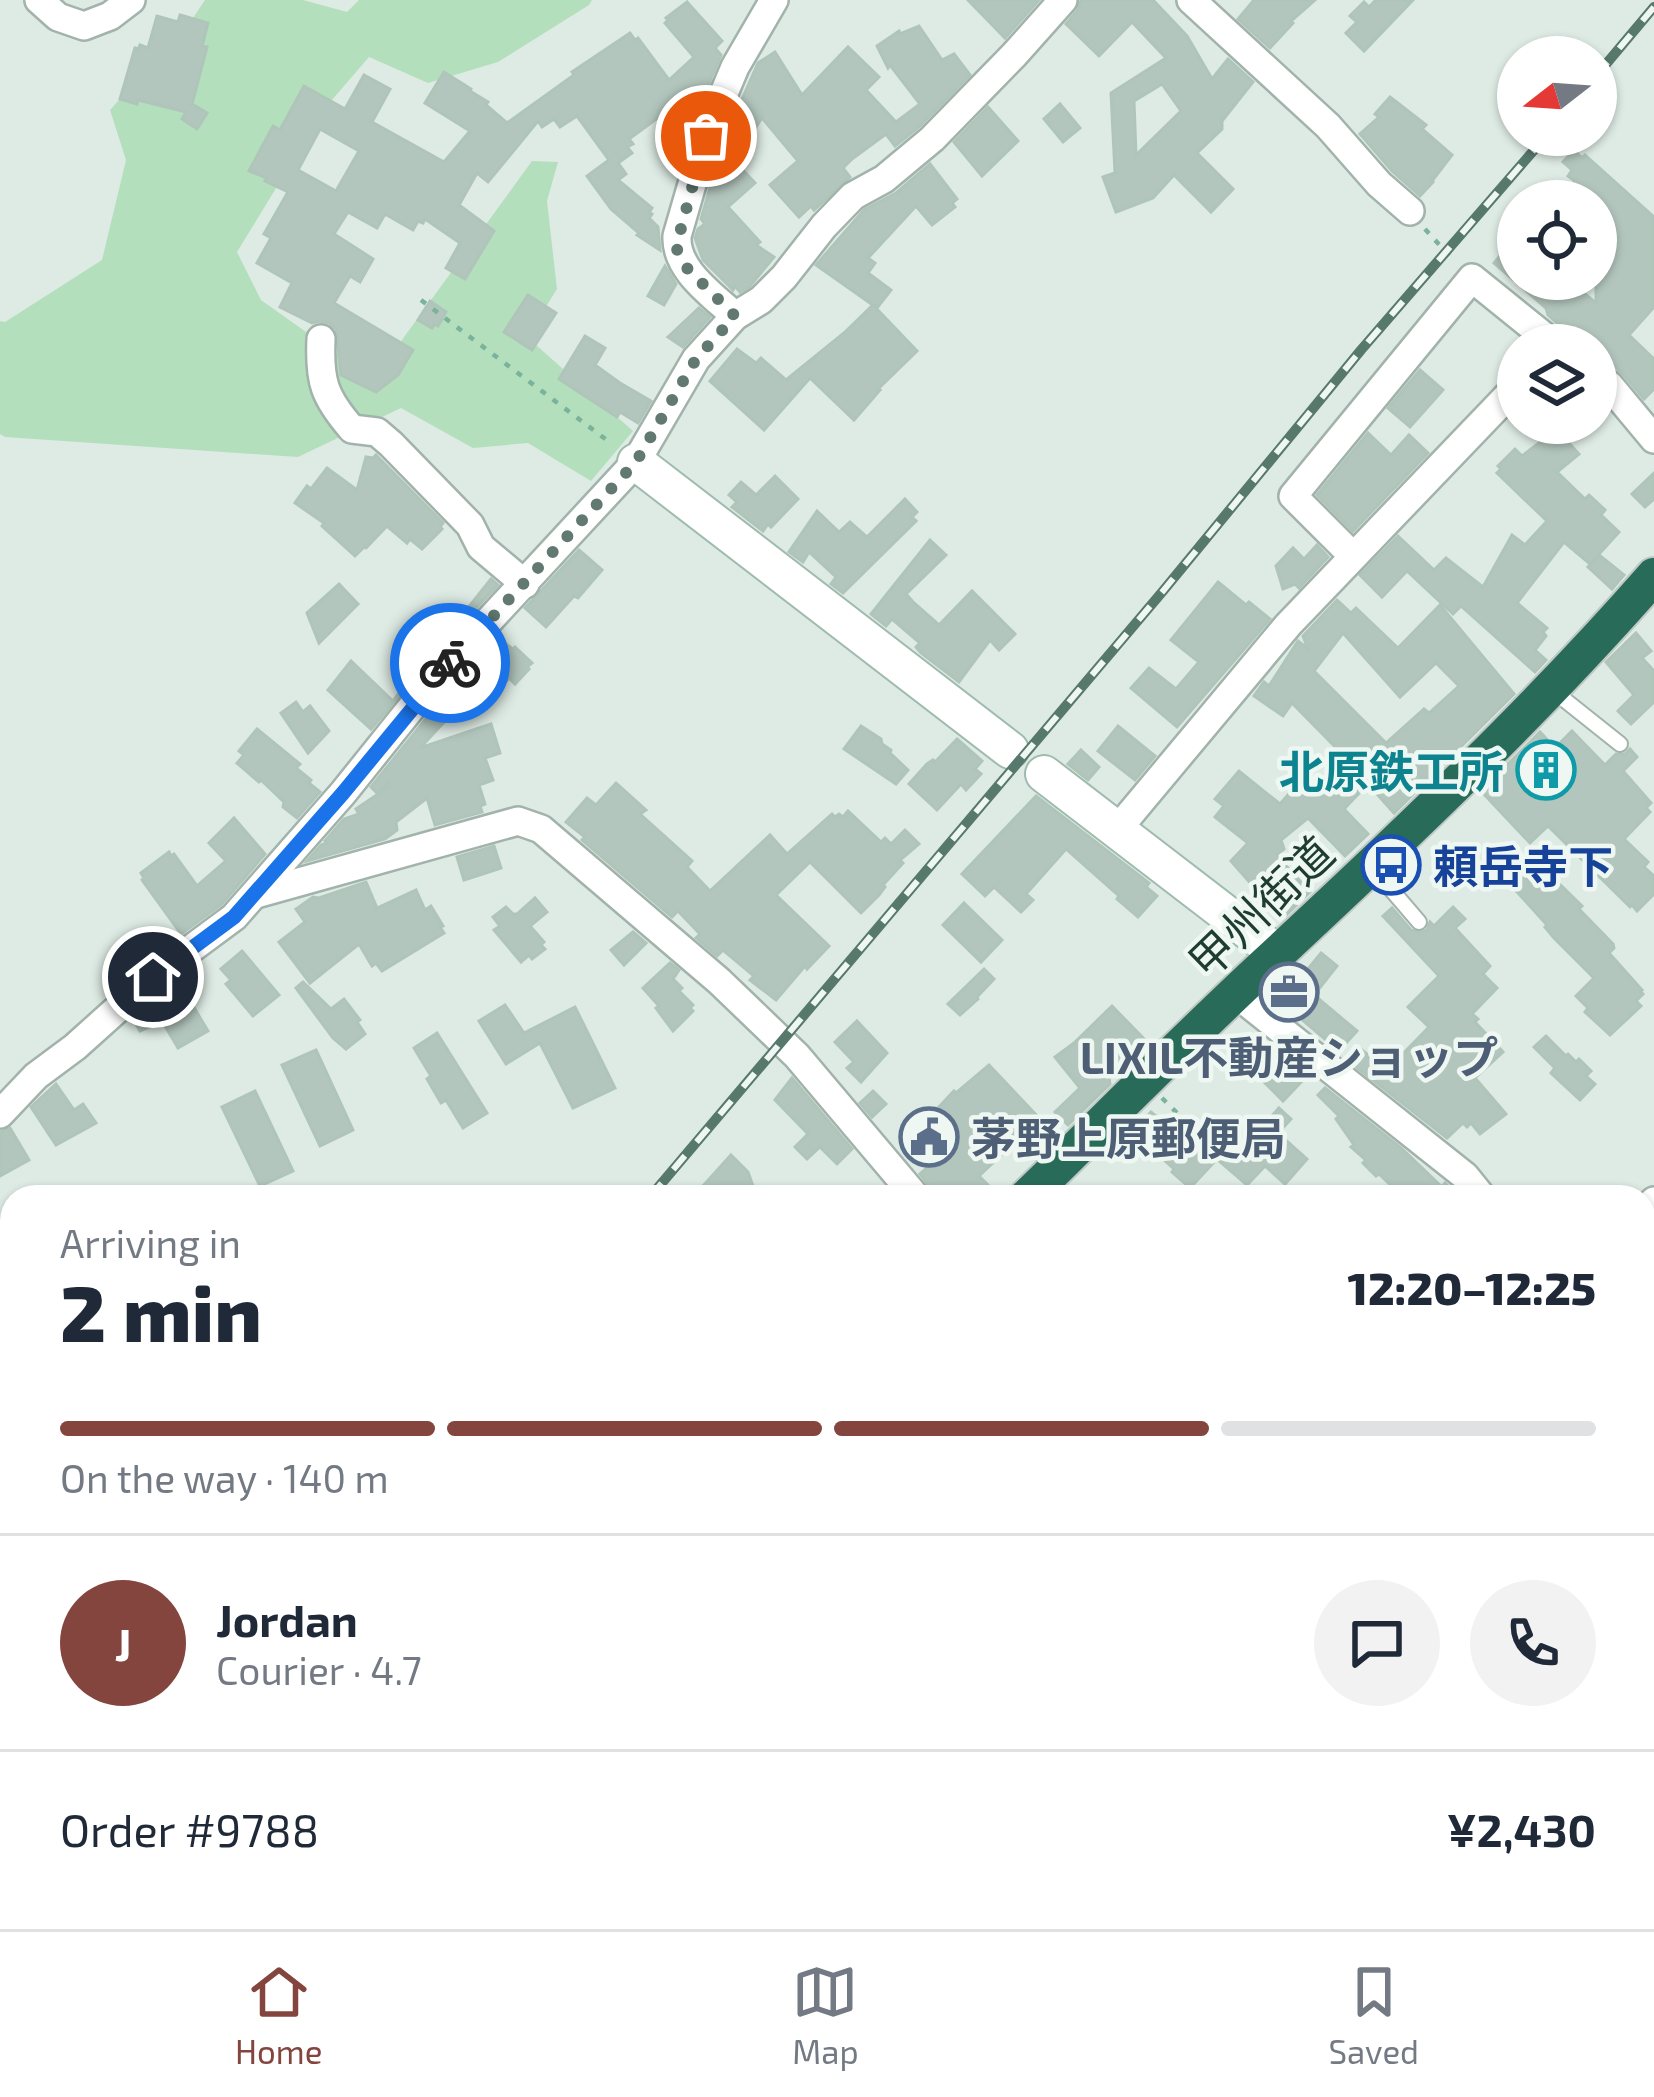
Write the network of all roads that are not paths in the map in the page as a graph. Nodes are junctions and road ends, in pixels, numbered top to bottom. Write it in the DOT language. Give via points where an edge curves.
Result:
graph roads {
  1 [pos="40,0"];
  2 [pos="131,0"];
  3 [pos="774,0"];
  4 [pos="1063,0"];
  5 [pos="1191,0"];
  6 [pos="1410,211"];
  7 [pos="735,316"];
  8 [pos="1529,324"];
  9 [pos="320,339"];
  10 [pos="1617,395"];
  11 [pos="1497,407"];
  12 [pos="1654,439"];
  13 [pos="636,462"];
  14 [pos="1352,555"];
  15 [pos="1654,576"];
  16 [pos="525,584"];
  17 [pos="1551,689"];
  18 [pos="1620,744"];
  19 [pos="1010,750"];
  20 [pos="1044,774"];
  21 [pos="1116,831"];
  22 [pos="1371,866"];
  23 [pos="256,894"];
  24 [pos="1419,922"];
  25 [pos="1276,955"];
  26 [pos="1238,992"];
  27 [pos="0,1114"];
  28 [pos="906,1185"];
  29 [pos="1039,1185"];
  30 [pos="1472,1185"];
  1 -- 2 [label="street" via="84,26"];
  3 -- 7 [label="street" via="706,136 677,236 684,265"];
  4 -- 7 [label="street" via="932,139 853,196 784,277"];
  5 -- 6 [label="street"];
  7 -- 13 [label="street" via="696,359"];
  8 -- 14 [label="street" via="1472,278 1293,496"];
  9 -- 16 [label="street" via="331,404 352,429 377,432 391,444 470,525 481,547"];
  10 -- 12 [label="street"];
  11 -- 14 [label="street"];
  13 -- 16 [label="street"];
  13 -- 19 [label="street"];
  14 -- 21 [label="street"];
  15 -- 17 [label="highway, 甲州街道"];
  16 -- 23 [label="street" via="432,682"];
  17 -- 18 [label="lane"];
  17 -- 22 [label="highway, 甲州街道"];
  20 -- 21 [label="street"];
  21 -- 25 [label="street"];
  22 -- 24 [label="lane"];
  22 -- 25 [label="highway, 甲州街道"];
  23 -- 27 [label="street"];
  23 -- 28 [label="street" via="518,821 542,829 797,1056"];
  25 -- 26 [label="highway, 甲州街道"];
  26 -- 29 [label="highway, 甲州街道"];
  26 -- 30 [label="street"];
}
